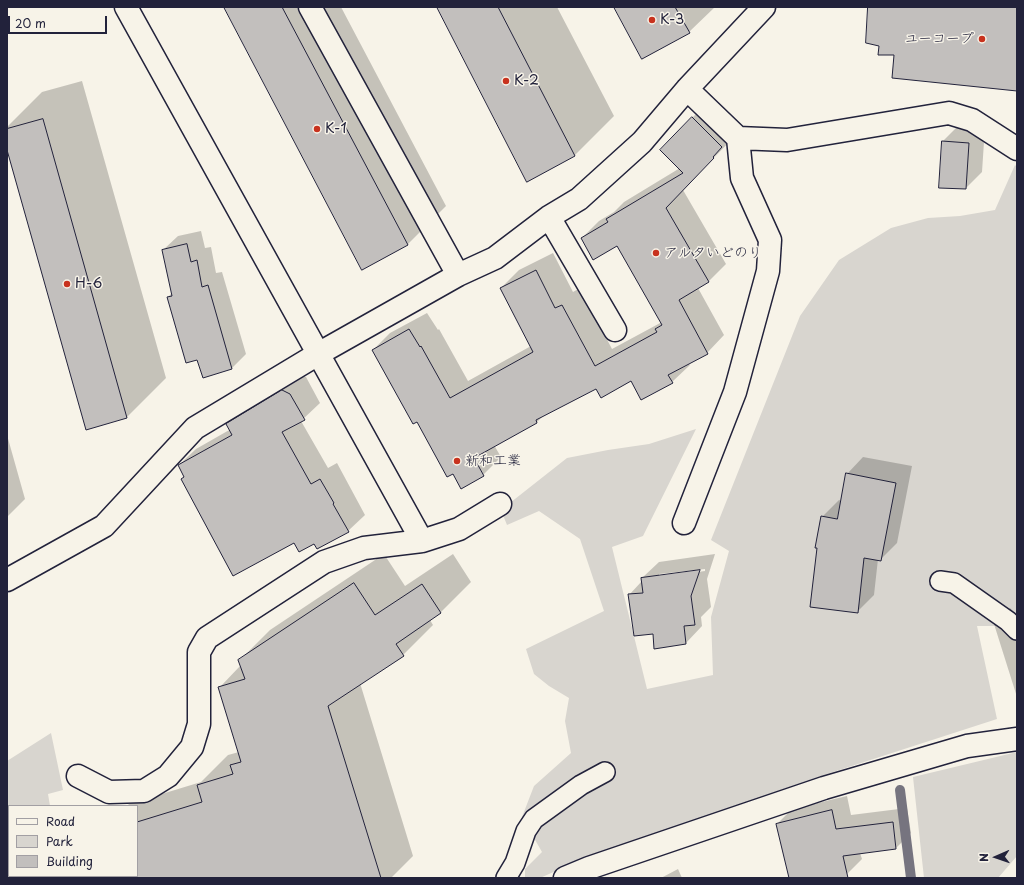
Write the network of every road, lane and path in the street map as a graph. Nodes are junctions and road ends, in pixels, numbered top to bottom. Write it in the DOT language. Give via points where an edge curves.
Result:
graph roads {
  1 [pos="126,7"];
  2 [pos="310,7"];
  3 [pos="764,7"];
  4 [pos="687,89"];
  5 [pos="738,138"];
  6 [pos="1017,149"];
  7 [pos="549,216"];
  8 [pos="458,275"];
  9 [pos="615,330"];
  10 [pos="318,354"];
  11 [pos="500,504"];
  12 [pos="684,523"];
  13 [pos="422,541"];
  14 [pos="7,580"];
  15 [pos="940,581"];
  16 [pos="1017,630"];
  17 [pos="1017,739"];
  18 [pos="605,772"];
  19 [pos="78,776"];
  20 [pos="506,878"];
  21 [pos="565,878"];
  1 -- 10 [label="street"];
  2 -- 8 [label="street"];
  3 -- 4 [label="street"];
  4 -- 5 [label="street"];
  4 -- 7 [label="street" via="642,142 579,199"];
  5 -- 6 [label="street" via="787,140 949,113 972,120"];
  5 -- 12 [label="street" via="742,178 770,240 768,271 735,392"];
  7 -- 8 [label="street" via="495,258"];
  7 -- 9 [label="street"];
  8 -- 10 [label="street"];
  10 -- 13 [label="street"];
  10 -- 14 [label="street" via="195,428 104,526"];
  11 -- 13 [label="street" via="459,528"];
  13 -- 19 [label="street" via="364,548 324,562 207,638 198,652 199,724 192,747 168,776 144,791 108,792"];
  15 -- 16 [label="lane" via="954,583"];
  17 -- 21 [label="street" via="967,746 824,788"];
  18 -- 20 [label="lane" via="581,785 534,819 526,831 515,863"];
}
